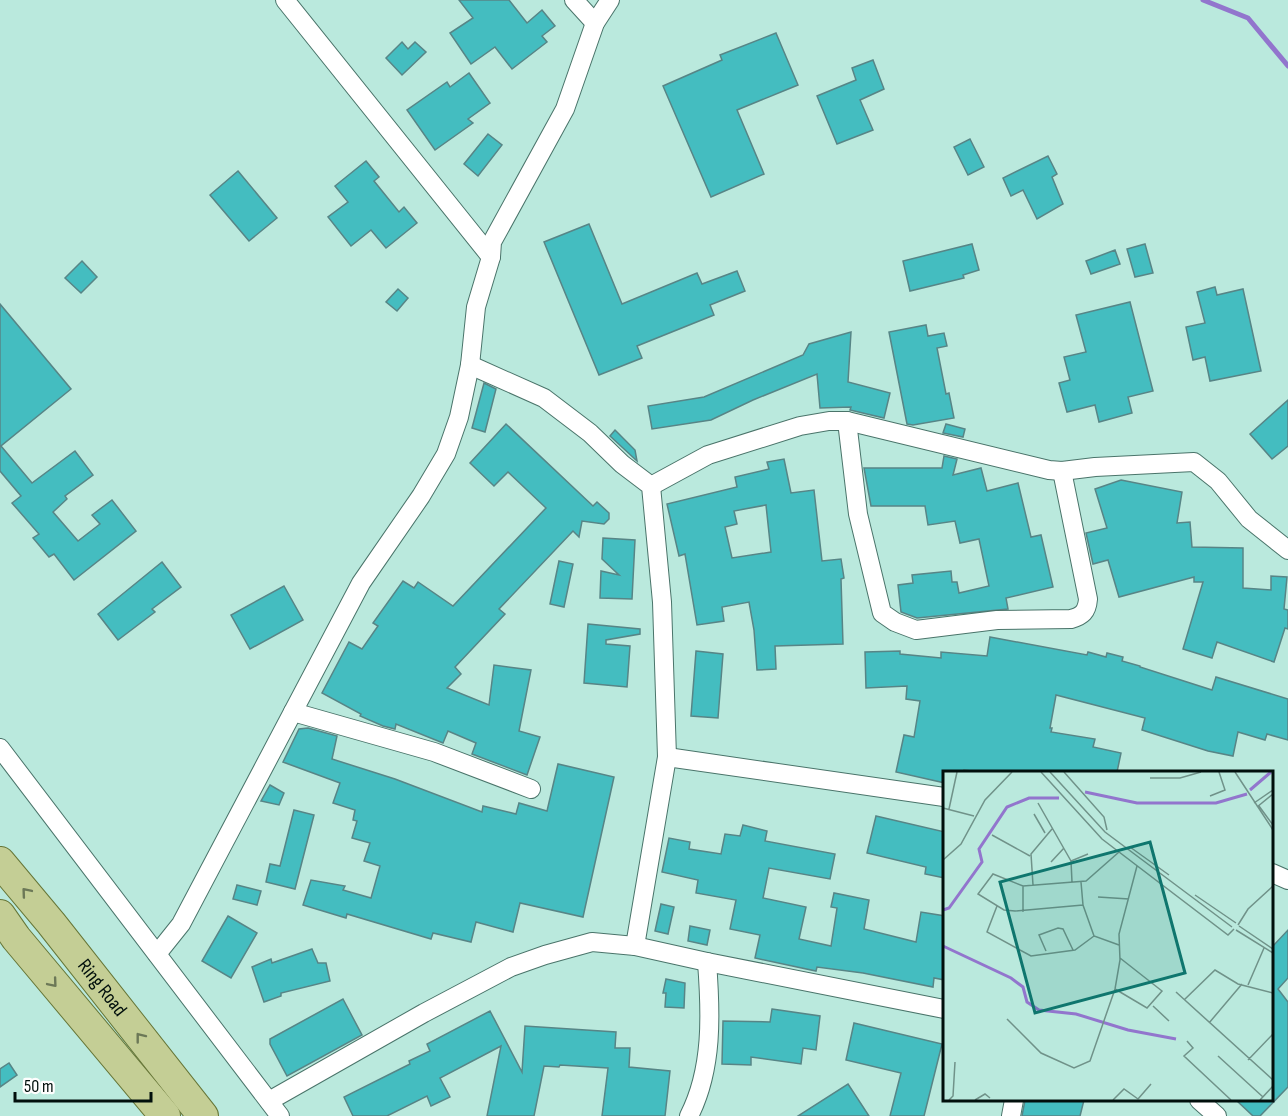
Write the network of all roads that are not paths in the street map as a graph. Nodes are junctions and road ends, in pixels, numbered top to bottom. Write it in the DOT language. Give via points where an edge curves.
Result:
graph roads {
  1 [pos="285,0"];
  2 [pos="574,0"];
  3 [pos="610,0"];
  4 [pos="595,23"];
  5 [pos="491,257"];
  6 [pos="470,365"];
  7 [pos="847,421"];
  8 [pos="1062,471"];
  9 [pos="651,486"];
  10 [pos="1288,550"];
  11 [pos="293,712"];
  12 [pos="0,748"];
  13 [pos="668,757"];
  14 [pos="531,789"];
  15 [pos="943,797"];
  16 [pos="0,862"];
  17 [pos="1273,873"];
  18 [pos="1288,880"];
  19 [pos="0,915"];
  20 [pos="635,946"];
  21 [pos="157,954"];
  22 [pos="707,962"];
  23 [pos="943,1009"];
  24 [pos="269,1101"];
  25 [pos="1014,1101"];
  26 [pos="1201,1101"];
  27 [pos="165,1116"];
  28 [pos="203,1116"];
  29 [pos="280,1116"];
  30 [pos="689,1116"];
  31 [pos="1011,1116"];
  32 [pos="1217,1116"];
  1 -- 5 [label="street"];
  2 -- 4 [label="street"];
  3 -- 4 [label="street"];
  4 -- 5 [label="street" via="565,110 492,242"];
  5 -- 6 [label="street" via="476,307"];
  6 -- 9 [label="street" via="544,398"];
  6 -- 11 [label="street" via="446,454 361,583"];
  7 -- 8 [label="street"];
  7 -- 8 [label="street" via="858,514 880,607 888,618 916,630 997,620 1071,619 1086,611 1088,599"];
  7 -- 9 [label="street" via="800,426 708,455"];
  8 -- 10 [label="street" via="1194,462 1218,481 1250,519"];
  9 -- 13 [label="street" via="662,602"];
  11 -- 14 [label="street" via="434,752"];
  11 -- 21 [label="street" via="181,924"];
  12 -- 21 [label="street"];
  13 -- 15 [label="street"];
  13 -- 20 [label="street"];
  28 -- 16 [label="main road, Ring Road, one-way"];
  17 -- 18 [label="street"];
  19 -- 27 [label="main road, Ring Road, one-way"];
  20 -- 22 [label="street"];
  20 -- 24 [label="street" via="592,942 512,967"];
  21 -- 24 [label="street"];
  22 -- 23 [label="street"];
  22 -- 30 [label="street" via="708,1055 697,1101"];
  24 -- 29 [label="street"];
  25 -- 31 [label="street"];
  26 -- 32 [label="street"];
}
